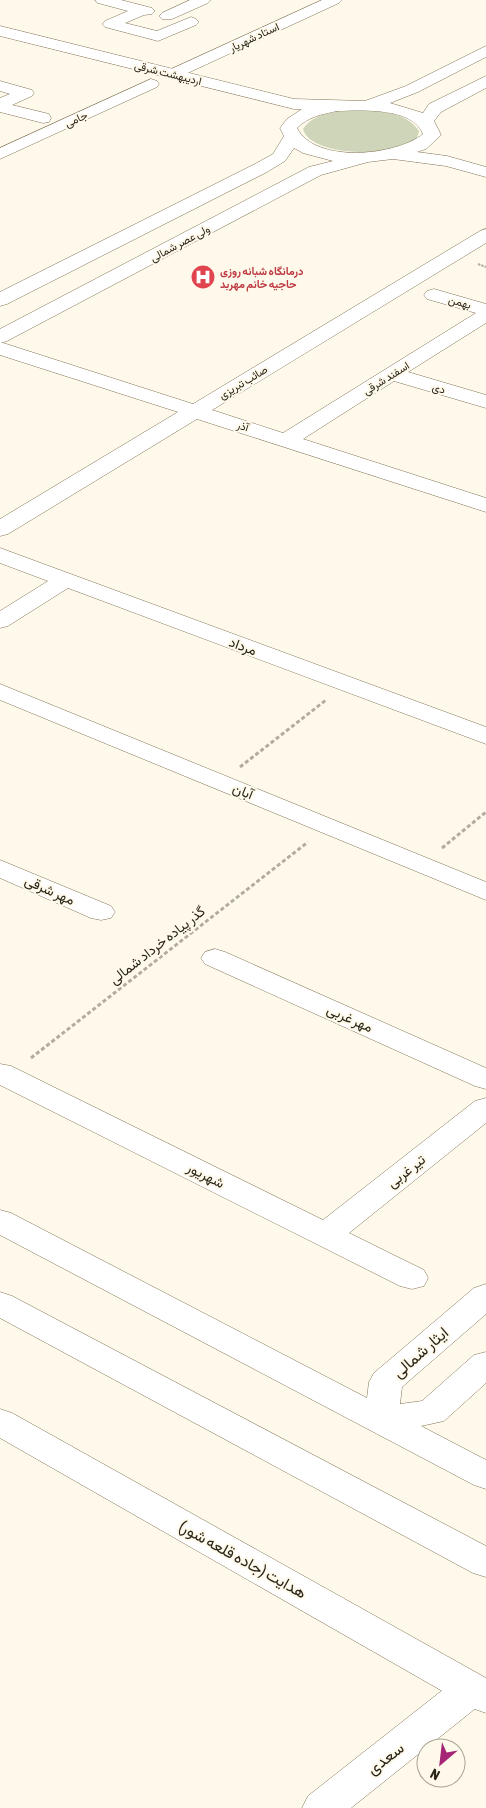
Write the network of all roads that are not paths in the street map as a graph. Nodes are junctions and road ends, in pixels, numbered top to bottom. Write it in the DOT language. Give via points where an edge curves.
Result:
graph roads {
  1 [pos="103,0"];
  2 [pos="203,0"];
  3 [pos="334,0"];
  4 [pos="142,10"];
  5 [pos="167,16"];
  6 [pos="191,22"];
  7 [pos="208,26"];
  8 [pos="0,31"];
  9 [pos="0,46"];
  10 [pos="486,51"];
  11 [pos="173,74"];
  12 [pos="486,81"];
  13 [pos="151,84"];
  14 [pos="0,86"];
  15 [pos="412,89"];
  16 [pos="196,96"];
  17 [pos="275,100"];
  18 [pos="450,100"];
  19 [pos="0,106"];
  20 [pos="337,106"];
  21 [pos="368,106"];
  22 [pos="250,110"];
  23 [pos="43,118"];
  24 [pos="285,128"];
  25 [pos="435,133"];
  26 [pos="0,154"];
  27 [pos="486,154"];
  28 [pos="394,155"];
  29 [pos="363,158"];
  30 [pos="455,164"];
  31 [pos="261,168"];
  32 [pos="486,172"];
  33 [pos="301,179"];
  34 [pos="486,236"];
  35 [pos="434,295"];
  36 [pos="0,300"];
  37 [pos="486,310"];
  38 [pos="486,315"];
  39 [pos="0,337"];
  40 [pos="0,348"];
  41 [pos="392,374"];
  42 [pos="486,402"];
  43 [pos="195,411"];
  44 [pos="286,440"];
  45 [pos="486,505"];
  46 [pos="0,529"];
  47 [pos="0,555"];
  48 [pos="66,580"];
  49 [pos="0,621"];
  50 [pos="0,691"];
  51 [pos="486,736"];
  52 [pos="0,868"];
  53 [pos="486,892"];
  54 [pos="101,912"];
  55 [pos="215,958"];
  56 [pos="4,1074"];
  57 [pos="486,1079"];
  58 [pos="486,1108"];
  59 [pos="0,1221"];
  60 [pos="325,1235"];
  61 [pos="412,1278"];
  62 [pos="486,1296"];
  63 [pos="0,1304"];
  64 [pos="486,1364"];
  65 [pos="381,1420"];
  66 [pos="0,1422"];
  67 [pos="486,1476"];
  68 [pos="486,1563"];
  69 [pos="479,1693"];
  70 [pos="322,1808"];
  1 -- 4 [label="street"];
  2 -- 5 [label="street"];
  3 -- 11 [label="street, استاد شهریار"];
  4 -- 5 [label="street"];
  4 -- 6 [label="street" via="110,24 158,36"];
  5 -- 6 [label="street"];
  6 -- 7 [label="street"];
  8 -- 11 [label="street, اردیبهشت شرقی"];
  9 -- 13 [label="street, اردیبهشت شرقی"];
  10 -- 15 [label="street"];
  11 -- 17 [label="street, اردیبهشت شرقی"];
  12 -- 18 [label="street"];
  13 -- 16 [label="street, اردیبهشت شرقی"];
  13 -- 26 [label="street, جامی"];
  14 -- 19 [label="street" via="26,92"];
  15 -- 18 [label="street" via="424,98"];
  15 -- 21 [label="street"];
  17 -- 20 [label="street, اردیبهشت شرقی"];
  17 -- 22 [label="street" via="277,104 272,108"];
  18 -- 25 [label="street" via="435,108"];
  19 -- 23 [label="street"];
  20 -- 21 [label="street"];
  20 -- 24 [label="street" via="304,114"];
  21 -- 25 [label="street" via="398,110"];
  24 -- 29 [label="street" via="307,149"];
  24 -- 31 [label="street" via="280,157"];
  25 -- 28 [label="street" via="416,149"];
  27 -- 30 [label="street" via="471,154 459,158"];
  28 -- 29 [label="street"];
  28 -- 30 [label="street"];
  29 -- 33 [label="street, ولی عصر شمالی" via="315,171"];
  30 -- 32 [label="street"];
  31 -- 33 [label="street" via="293,167 302,172"];
  31 -- 36 [label="street"];
  33 -- 39 [label="street, ولی عصر شمالی"];
  34 -- 43 [label="street, صائب تبریزی"];
  35 -- 37 [label="street, بهمن"];
  38 -- 41 [label="street, اسفند شرقی"];
  40 -- 43 [label="street, آذر"];
  41 -- 42 [label="street, دی"];
  41 -- 44 [label="street, اسفند شرقی"];
  43 -- 44 [label="street, آذر"];
  43 -- 46 [label="street, صائب تبریزی"];
  44 -- 45 [label="street, آذر"];
  47 -- 48 [label="street, مرداد"];
  48 -- 49 [label="street"];
  48 -- 51 [label="street, مرداد"];
  50 -- 53 [label="street, آبان"];
  52 -- 54 [label="street, مهر شرقی"];
  55 -- 57 [label="street, مهر غربی"];
  56 -- 60 [label="street, شهریور"];
  58 -- 60 [label="street, تیر غربی"];
  59 -- 65 [label="street"];
  60 -- 61 [label="street, شهریور"];
  62 -- 65 [label="street, ایثار شمالی" via="386,1382"];
  63 -- 68 [label="street"];
  64 -- 65 [label="street" via="432,1412"];
  65 -- 67 [label="street"];
  66 -- 69 [label="street, هدایت (جاده قلعه شور)"];
  69 -- 70 [label="street, سعدی"];
}
